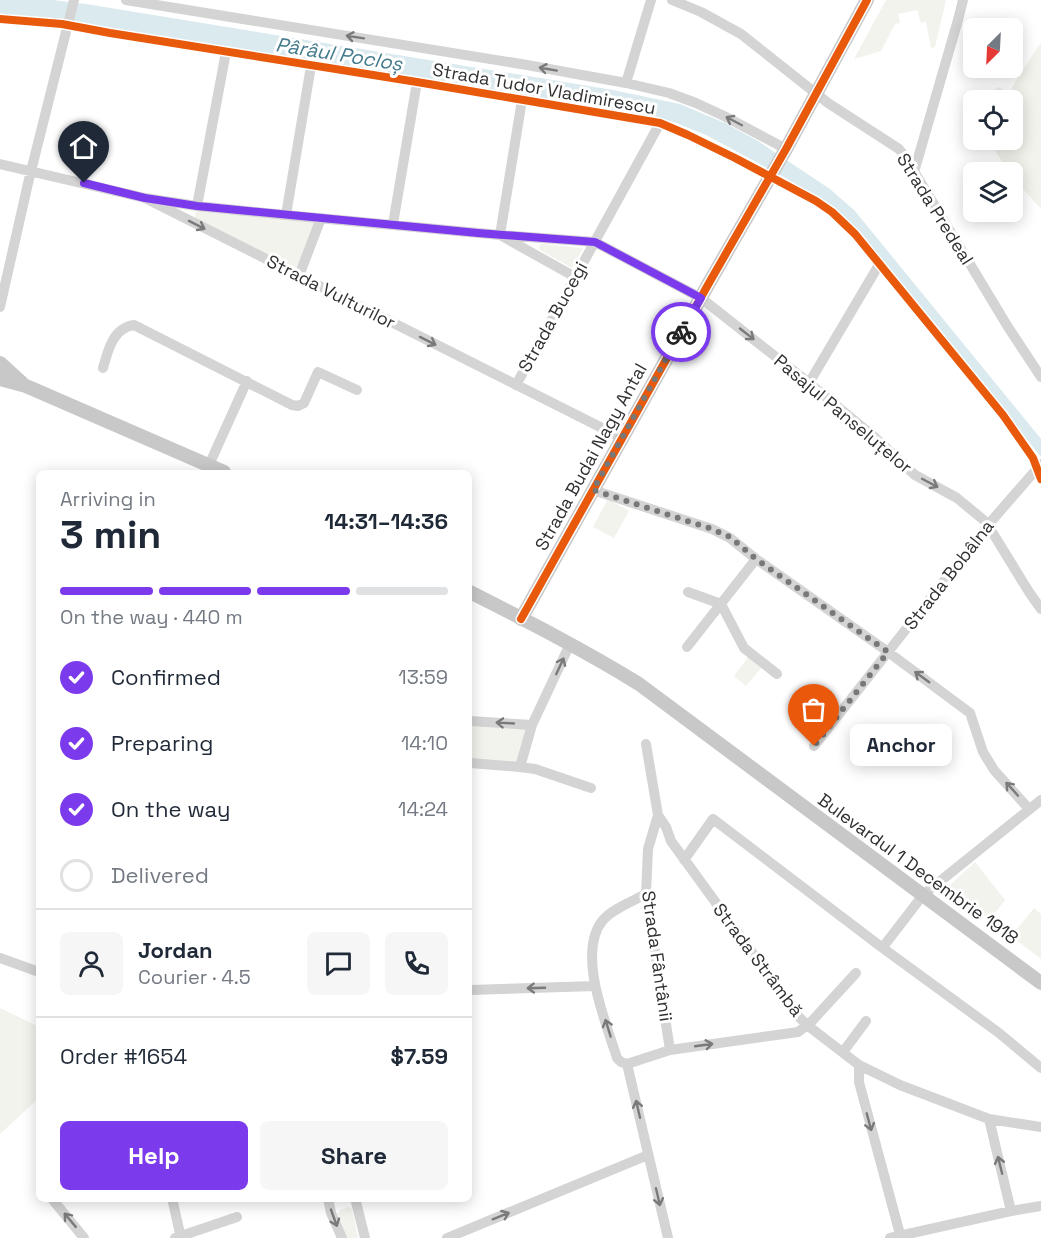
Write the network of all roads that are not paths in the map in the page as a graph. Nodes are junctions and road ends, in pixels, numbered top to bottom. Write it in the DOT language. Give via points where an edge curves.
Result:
graph roads {
  1 [pos="74,0"];
  2 [pos="126,0"];
  3 [pos="651,0"];
  4 [pos="672,0"];
  5 [pos="867,0"];
  6 [pos="963,0"];
  7 [pos="0,20"];
  8 [pos="68,26"];
  9 [pos="226,52"];
  10 [pos="310,66"];
  11 [pos="417,82"];
  12 [pos="626,82"];
  13 [pos="816,94"];
  14 [pos="522,100"];
  15 [pos="660,123"];
  16 [pos="784,152"];
  17 [pos="0,164"];
  18 [pos="32,170"];
  19 [pos="914,172"];
  20 [pos="770,176"];
  21 [pos="145,198"];
  22 [pos="197,206"];
  23 [pos="286,214"];
  24 [pos="321,218"];
  25 [pos="393,224"];
  26 [pos="500,235"];
  27 [pos="595,242"];
  28 [pos="880,263"];
  29 [pos="299,276"];
  30 [pos="576,277"];
  31 [pos="701,298"];
  32 [pos="0,307"];
  33 [pos="0,363"];
  34 [pos="103,368"];
  35 [pos="1041,376"];
  36 [pos="0,379"];
  37 [pos="247,381"];
  38 [pos="809,383"];
  39 [pos="516,385"];
  40 [pos="26,386"];
  41 [pos="357,390"];
  42 [pos="622,438"];
  43 [pos="1040,464"];
  44 [pos="209,465"];
  45 [pos="220,470"];
  46 [pos="1041,479"];
  47 [pos="593,490"];
  48 [pos="988,525"];
  49 [pos="756,559"];
  50 [pos="688,591"];
  51 [pos="472,593"];
  52 [pos="722,604"];
  53 [pos="1041,609"];
  54 [pos="522,619"];
  55 [pos="570,644"];
  56 [pos="687,647"];
  57 [pos="888,652"];
  58 [pos="777,674"];
  59 [pos="472,721"];
  60 [pos="532,725"];
  61 [pos="646,744"];
  62 [pos="814,746"];
  63 [pos="472,763"];
  64 [pos="520,767"];
  65 [pos="591,788"];
  66 [pos="1041,800"];
  67 [pos="1029,809"];
  68 [pos="658,815"];
  69 [pos="671,841"];
  70 [pos="648,849"];
  71 [pos="684,860"];
  72 [pos="646,894"];
  73 [pos="923,895"];
  74 [pos="883,947"];
  75 [pos="0,958"];
  76 [pos="36,971"];
  77 [pos="856,973"];
  78 [pos="1041,983"];
  79 [pos="595,986"];
  80 [pos="472,990"];
  81 [pos="866,1021"];
  82 [pos="807,1025"];
  83 [pos="670,1050"];
  84 [pos="843,1052"];
  85 [pos="627,1064"];
  86 [pos="859,1065"];
  87 [pos="1041,1068"];
  88 [pos="989,1119"];
  89 [pos="1041,1127"];
  90 [pos="648,1155"];
  91 [pos="56,1202"];
  92 [pos="173,1202"];
  93 [pos="329,1202"];
  94 [pos="356,1202"];
  95 [pos="1041,1206"];
  96 [pos="1011,1211"];
  97 [pos="237,1218"];
  98 [pos="179,1237"];
  99 [pos="897,1237"];
  100 [pos="84,1238"];
  101 [pos="342,1238"];
  102 [pos="365,1238"];
  103 [pos="447,1238"];
  104 [pos="668,1238"];
  1 -- 8 [label="street"];
  12 -- 2 [label="street, Strada Tudor Vladimirescu, one-way"];
  3 -- 12 [label="street"];
  4 -- 13 [label="street, Strada Predeal" via="741,34"];
  5 -- 13 [label="main road, Strada Budai Nagy Antal"];
  6 -- 19 [label="street"];
  7 -- 8 [label="street, Strada Tudor Vladimirescu"];
  8 -- 9 [label="street, Strada Tudor Vladimirescu"];
  8 -- 18 [label="street"];
  9 -- 10 [label="street, Strada Tudor Vladimirescu"];
  9 -- 22 [label="street"];
  10 -- 11 [label="street, Strada Tudor Vladimirescu"];
  10 -- 23 [label="street"];
  11 -- 14 [label="street, Strada Tudor Vladimirescu"];
  11 -- 25 [label="street"];
  16 -- 12 [label="street, Strada Tudor Vladimirescu, one-way" via="696,103"];
  13 -- 16 [label="main road, Strada Budai Nagy Antal"];
  13 -- 19 [label="street, Strada Predeal" via="899,149"];
  14 -- 15 [label="street, Strada Tudor Vladimirescu"];
  14 -- 26 [label="street"];
  15 -- 20 [label="street, Strada Tudor Vladimirescu"];
  15 -- 27 [label="street, Strada Bucegi"];
  16 -- 20 [label="main road, Strada Budai Nagy Antal"];
  17 -- 18 [label="street, Strada Vulturilor"];
  18 -- 21 [label="street, Strada Vulturilor"];
  18 -- 32 [label="street"];
  19 -- 35 [label="street, Strada Predeal"];
  20 -- 28 [label="street, Strada Tudor Vladimirescu" via="832,212"];
  20 -- 31 [label="main road, Strada Budai Nagy Antal"];
  21 -- 22 [label="street"];
  21 -- 29 [label="street, Strada Vulturilor, one-way"];
  22 -- 23 [label="street"];
  23 -- 24 [label="street"];
  24 -- 25 [label="street"];
  24 -- 29 [label="street"];
  25 -- 26 [label="street"];
  26 -- 27 [label="street"];
  26 -- 30 [label="street"];
  27 -- 30 [label="street, Strada Bucegi"];
  27 -- 31 [label="street, Pasajul Panseluțelor"];
  28 -- 38 [label="street"];
  28 -- 43 [label="street, Strada Tudor Vladimirescu"];
  29 -- 39 [label="street, Strada Vulturilor, one-way"];
  30 -- 39 [label="street, Strada Bucegi"];
  31 -- 38 [label="street, Pasajul Panseluțelor, one-way"];
  31 -- 42 [label="main road, Strada Budai Nagy Antal"];
  33 -- 40 [label="main road"];
  34 -- 37 [label="street" via="117,333 134,325"];
  36 -- 40 [label="main road"];
  37 -- 41 [label="street" via="298,406 304,403 318,372"];
  37 -- 44 [label="street"];
  38 -- 48 [label="street, Pasajul Panseluțelor, one-way" via="915,475 957,498"];
  39 -- 42 [label="street, Strada Vulturilor"];
  40 -- 44 [label="main road"];
  42 -- 47 [label="main road, Strada Budai Nagy Antal"];
  43 -- 46 [label="street, Strada Tudor Vladimirescu"];
  43 -- 48 [label="street, Strada Bobâlna"];
  44 -- 45 [label="main road"];
  47 -- 49 [label="street" via="712,529 730,537"];
  47 -- 54 [label="main road, Strada Budai Nagy Antal"];
  48 -- 53 [label="street"];
  48 -- 57 [label="street, Strada Bobâlna"];
  49 -- 52 [label="street"];
  49 -- 57 [label="street"];
  50 -- 52 [label="street"];
  51 -- 54 [label="main road, Bulevardul 1 Decembrie 1918"];
  52 -- 56 [label="street"];
  52 -- 58 [label="street" via="744,648"];
  54 -- 55 [label="main road, Bulevardul 1 Decembrie 1918"];
  60 -- 55 [label="street, one-way"];
  55 -- 73 [label="main road, Bulevardul 1 Decembrie 1918" via="639,684"];
  57 -- 62 [label="street, Strada Bobâlna"];
  67 -- 57 [label="street, one-way" via="994,770 983,752 970,713"];
  60 -- 59 [label="street, one-way"];
  60 -- 64 [label="street"];
  61 -- 68 [label="street, Strada Strâmbă"];
  63 -- 64 [label="street"];
  64 -- 65 [label="street"];
  66 -- 67 [label="street"];
  67 -- 73 [label="street"];
  68 -- 69 [label="street, Strada Strâmbă"];
  68 -- 70 [label="street, Strada Strâmbă"];
  69 -- 70 [label="street"];
  69 -- 71 [label="street, Strada Strâmbă"];
  70 -- 72 [label="street, Strada Fântânii"];
  71 -- 74 [label="street" via="713,819"];
  71 -- 82 [label="street, Strada Strâmbă"];
  72 -- 79 [label="street" via="604,919 596,931 592,945"];
  72 -- 83 [label="street, Strada Fântânii"];
  73 -- 74 [label="street"];
  73 -- 78 [label="main road, Bulevardul 1 Decembrie 1918"];
  74 -- 87 [label="street"];
  75 -- 76 [label="street"];
  77 -- 82 [label="street"];
  79 -- 80 [label="street, one-way"];
  85 -- 79 [label="street, one-way" via="617,1058"];
  81 -- 84 [label="street"];
  83 -- 82 [label="street, one-way" via="798,1032"];
  82 -- 84 [label="street, Strada Strâmbă"];
  83 -- 85 [label="street"];
  84 -- 86 [label="street, Strada Strâmbă"];
  90 -- 85 [label="street, one-way"];
  86 -- 88 [label="street, Strada Strâmbă"];
  86 -- 99 [label="street, one-way" via="859,1082"];
  88 -- 89 [label="street, Strada Strâmbă"];
  96 -- 88 [label="street, one-way"];
  103 -- 90 [label="street, one-way"];
  90 -- 104 [label="street, one-way"];
  100 -- 91 [label="street, one-way"];
  92 -- 98 [label="street"];
  93 -- 101 [label="street, one-way"];
  94 -- 102 [label="street"];
  95 -- 96 [label="street"];
  96 -- 99 [label="street"];
  97 -- 98 [label="street"];
}
